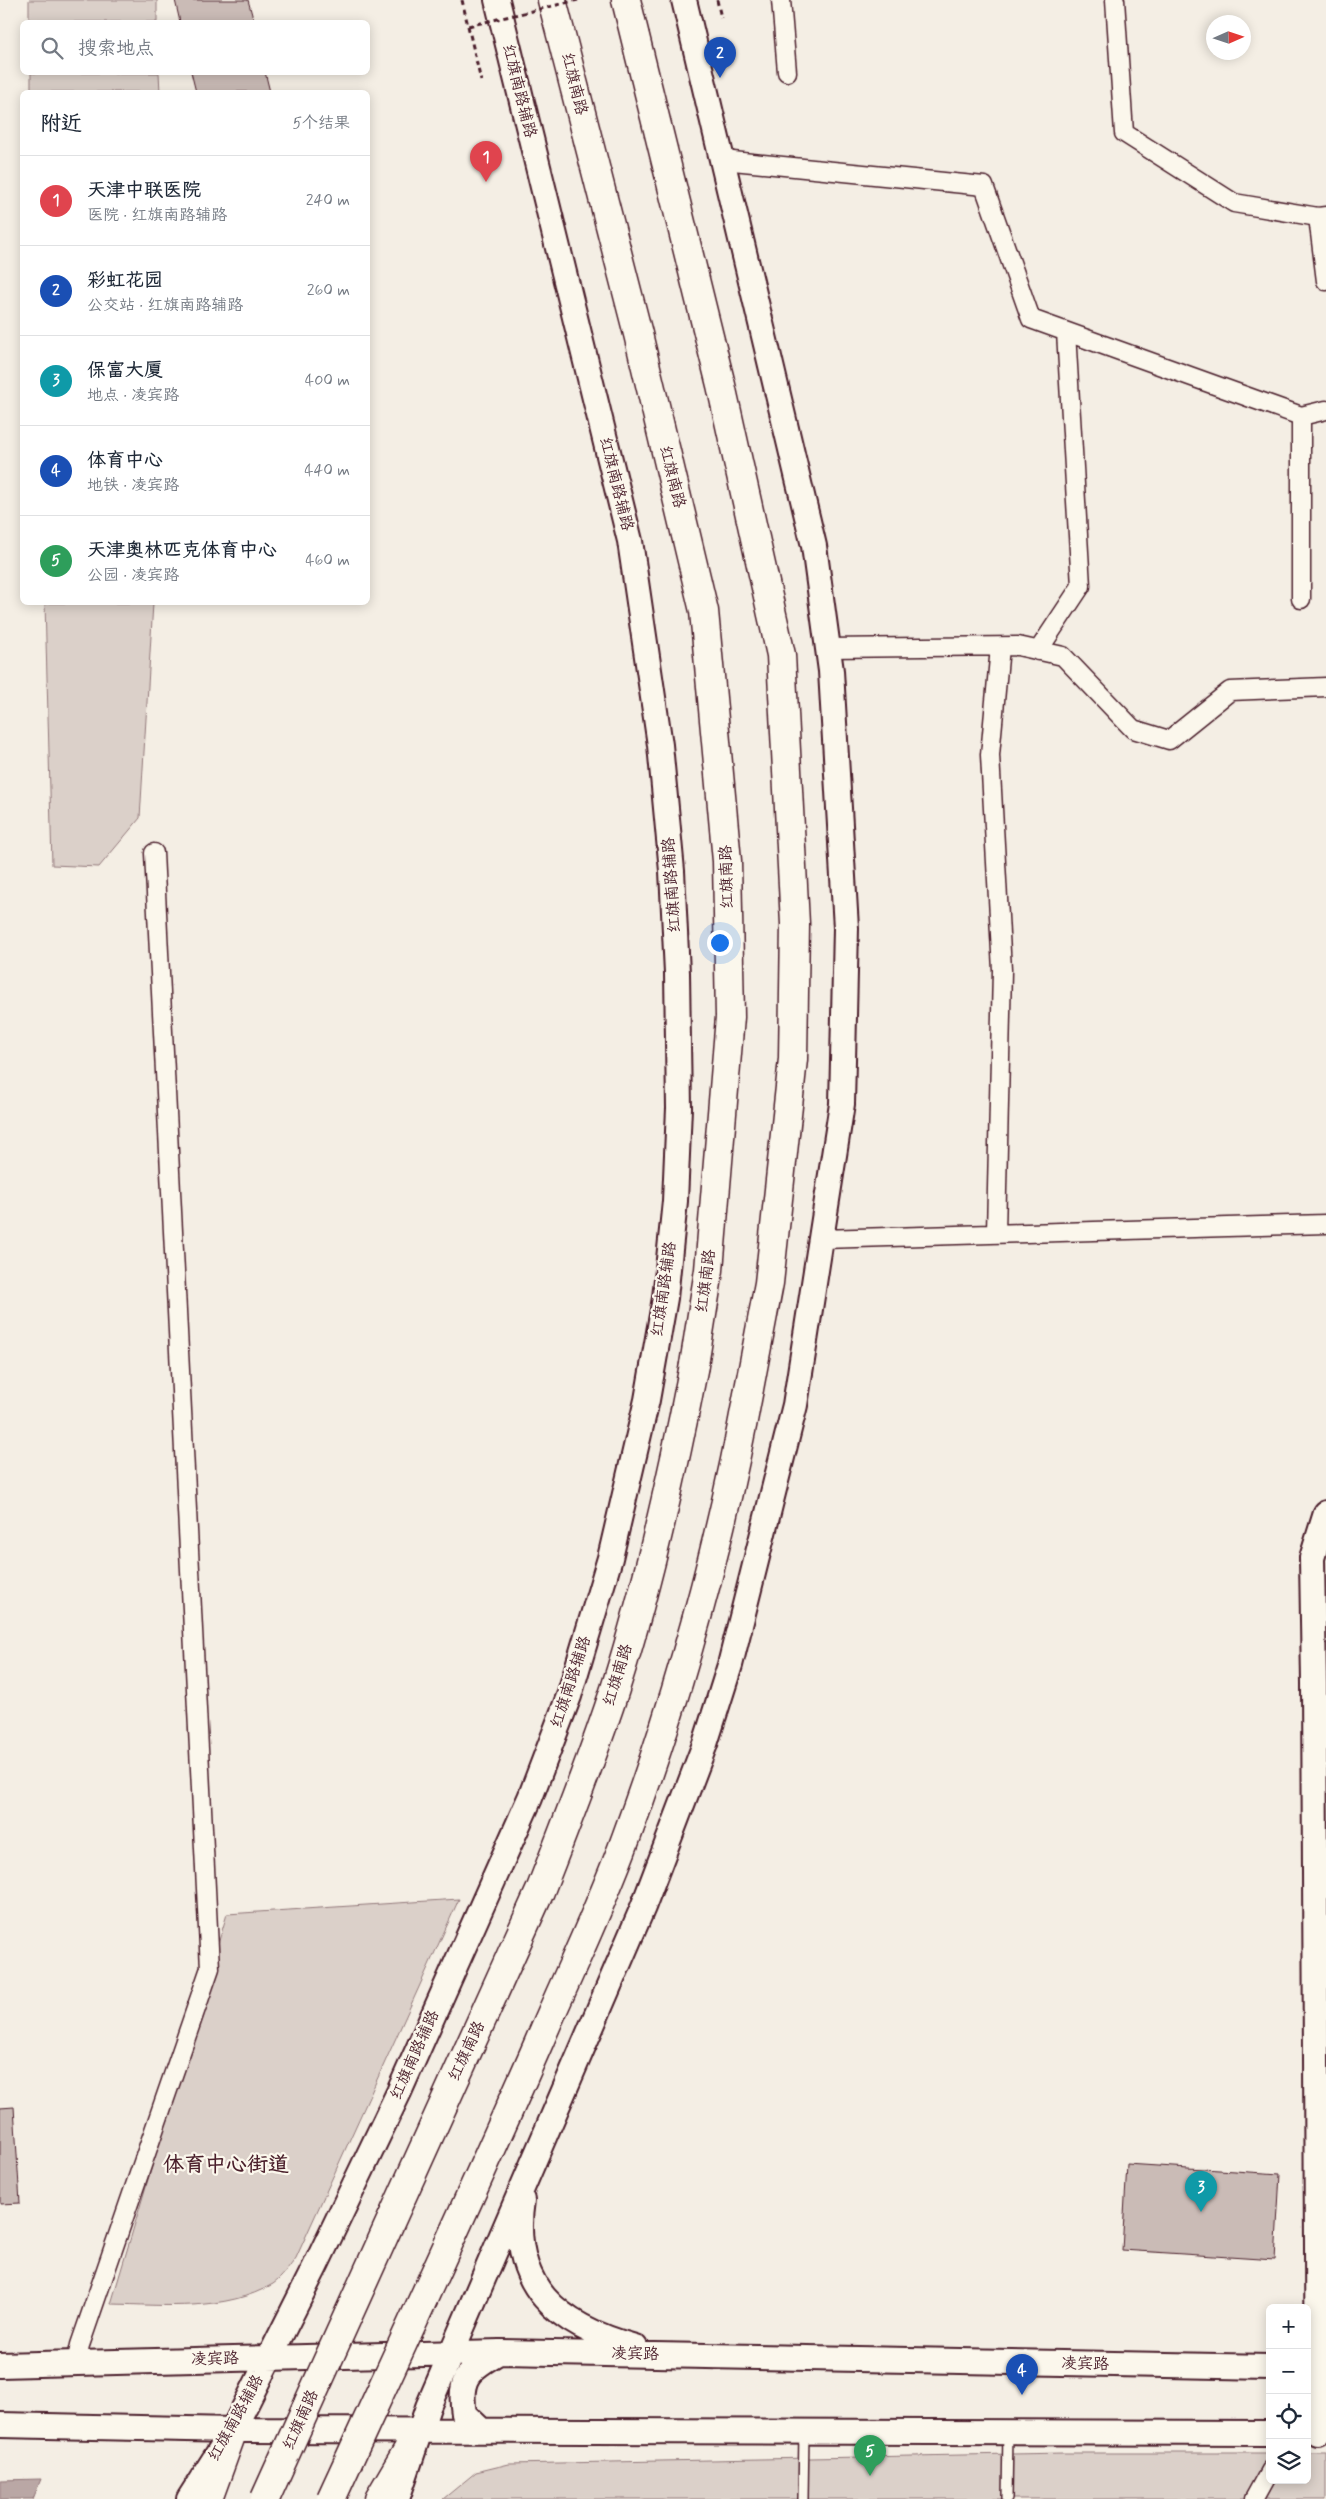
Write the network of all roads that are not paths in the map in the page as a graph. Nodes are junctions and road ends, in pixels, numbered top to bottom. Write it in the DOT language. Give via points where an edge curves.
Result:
graph roads {
  1 [pos="497,0"];
  2 [pos="552,0"];
  3 [pos="626,0"];
  4 [pos="684,0"];
  5 [pos="781,0"];
  6 [pos="1115,0"];
  7 [pos="787,72"];
  8 [pos="723,160"];
  9 [pos="1322,217"];
  10 [pos="1326,281"];
  11 [pos="1066,332"];
  12 [pos="1326,410"];
  13 [pos="1301,416"];
  14 [pos="1301,599"];
  15 [pos="1000,647"];
  16 [pos="827,648"];
  17 [pos="1038,651"];
  18 [pos="1326,687"];
  19 [pos="154,854"];
  20 [pos="1326,1224"];
  21 [pos="996,1234"];
  22 [pos="822,1238"];
  23 [pos="1326,1513"];
  24 [pos="524,2181"];
  25 [pos="1321,2248"];
  26 [pos="500,2352"];
  27 [pos="450,2353"];
  28 [pos="662,2355"];
  29 [pos="269,2358"];
  30 [pos="76,2363"];
  31 [pos="0,2365"];
  32 [pos="1266,2368"];
  33 [pos="1317,2368"];
  34 [pos="0,2425"];
  35 [pos="420,2429"];
  36 [pos="233,2430"];
  37 [pos="481,2430"];
  38 [pos="804,2432"];
  39 [pos="1008,2432"];
  40 [pos="1266,2433"];
  41 [pos="1317,2435"];
  42 [pos="1266,2477"];
  43 [pos="189,2499"];
  44 [pos="208,2499"];
  45 [pos="265,2499"];
  46 [pos="331,2499"];
  47 [pos="379,2499"];
  48 [pos="397,2499"];
  49 [pos="803,2499"];
  50 [pos="1007,2499"];
  51 [pos="1254,2499"];
  1 -- 29 [label="main road, 红旗南路辅路" via="630,541 660,745 672,871 679,1108 675,1200 665,1298 647,1400 610,1558 569,1696 530,1798 403,2083"];
  2 -- 45 [label="highway, 红旗南路, bridge" via="704,611 727,861 730,1017 709,1270 674,1468 615,1689 576,1798 540,1891"];
  3 -- 46 [label="highway, bridge" via="721,385 781,655 795,924 793,1059 783,1172 769,1283 737,1456 676,1693 625,1841 480,2176"];
  4 -- 8 [label="main road"];
  5 -- 7 [label="street"];
  6 -- 9 [label="street" via="1124,133 1234,203"];
  8 -- 11 [label="street" via="984,186 1031,319"];
  8 -- 16 [label="main road" via="814,546"];
  9 -- 10 [label="street"];
  11 -- 13 [label="street"];
  11 -- 17 [label="street" via="1081,586"];
  12 -- 13 [label="street"];
  13 -- 14 [label="street"];
  15 -- 16 [label="street"];
  15 -- 17 [label="street" via="1018,646"];
  15 -- 21 [label="street" via="990,755 1002,970"];
  16 -- 22 [label="main road" via="846,928 842,1104"];
  17 -- 18 [label="street" via="1063,656 1133,729 1169,740 1230,691"];
  19 -- 30 [label="street" via="210,1968"];
  20 -- 21 [label="street"];
  21 -- 22 [label="street"];
  22 -- 24 [label="main road" via="795,1404 730,1665 706,1744 643,1907"];
  23 -- 25 [label="main road" via="1312,1558"];
  24 -- 27 [label="main road"];
  24 -- 28 [label="main road" via="520,2235 524,2260 543,2297 553,2308 588,2331"];
  25 -- 33 [label="main road"];
  26 -- 27 [label="main road, 凌宾路"];
  26 -- 28 [label="main road, 凌宾路"];
  26 -- 37 [label="main road" via="476,2366 462,2384 464,2414"];
  27 -- 29 [label="main road, 凌宾路"];
  27 -- 35 [label="main road"];
  28 -- 32 [label="main road, 凌宾路"];
  29 -- 30 [label="main road, 凌宾路"];
  29 -- 36 [label="main road, 红旗南路辅路"];
  30 -- 31 [label="main road, 凌宾路"];
  33 -- 41 [label="main road"];
  34 -- 36 [label="main road"];
  35 -- 36 [label="main road"];
  35 -- 37 [label="main road"];
  35 -- 47 [label="highway"];
  35 -- 48 [label="main road"];
  36 -- 43 [label="main road, 红旗南路辅路"];
  36 -- 44 [label="highway"];
  37 -- 38 [label="main road"];
  38 -- 39 [label="main road"];
  38 -- 49 [label="lane"];
  39 -- 40 [label="main road"];
  39 -- 50 [label="lane"];
  42 -- 51 [label="street"];
}
